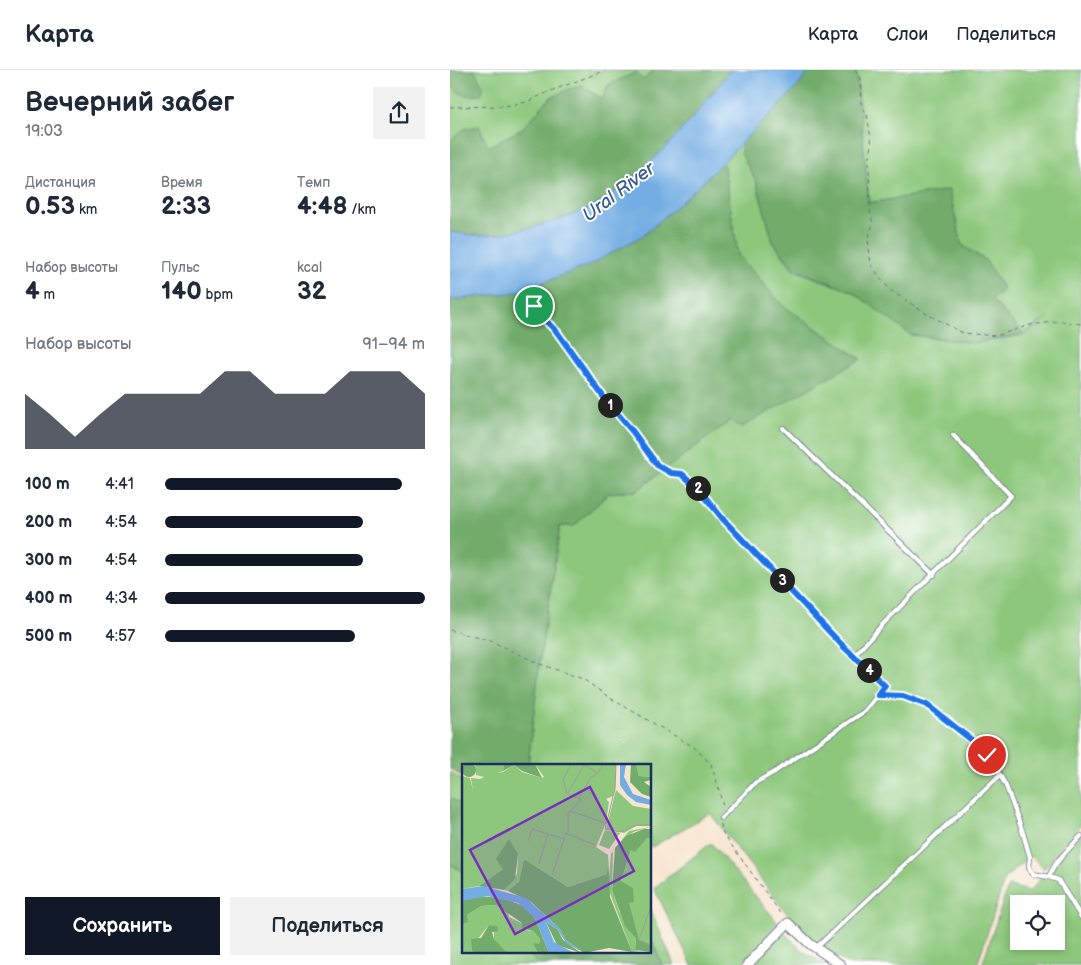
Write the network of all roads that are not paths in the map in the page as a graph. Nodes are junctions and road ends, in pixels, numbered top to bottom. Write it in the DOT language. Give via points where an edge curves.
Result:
graph roads {
  1 [pos="783,428"];
  2 [pos="953,435"];
  3 [pos="682,474"];
  4 [pos="934,575"];
  5 [pos="854,656"];
  6 [pos="878,695"];
  7 [pos="1000,775"];
  8 [pos="721,818"];
  9 [pos="1081,836"];
  10 [pos="1048,877"];
  11 [pos="1081,918"];
  12 [pos="816,948"];
  13 [pos="747,965"];
  14 [pos="841,965"];
  1 -- 4 [label="lane"];
  2 -- 4 [label="lane" via="1011,496"];
  3 -- 5 [label="lane"];
  4 -- 5 [label="lane"];
  5 -- 6 [label="lane" via="885,686"];
  6 -- 7 [label="lane" via="903,696 927,705 978,745"];
  6 -- 8 [label="lane" via="865,711 755,783"];
  7 -- 10 [label="lane" via="1022,830 1030,858 1029,867 1033,874"];
  7 -- 12 [label="lane"];
  9 -- 10 [label="lane"];
  10 -- 11 [label="lane" via="1058,880"];
  12 -- 13 [label="street" via="788,923"];
  12 -- 14 [label="street"];
}
